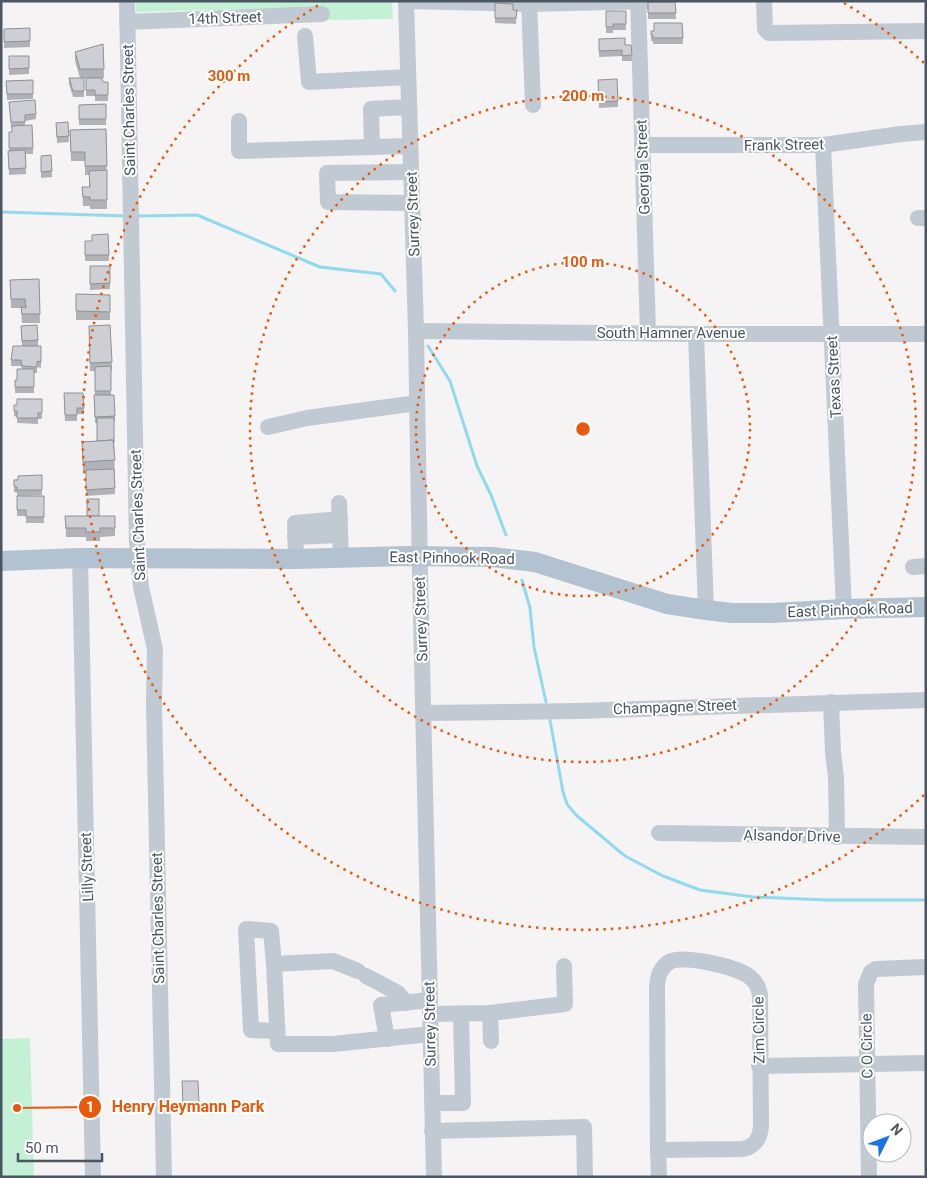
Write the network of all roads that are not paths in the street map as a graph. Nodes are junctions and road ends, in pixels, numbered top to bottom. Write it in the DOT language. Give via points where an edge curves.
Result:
graph roads {
  1 [pos="127,1"];
  2 [pos="406,1"];
  3 [pos="638,1"];
  4 [pos="654,1"];
  5 [pos="764,1"];
  6 [pos="529,2"];
  7 [pos="322,14"];
  8 [pos="128,22"];
  9 [pos="926,32"];
  10 [pos="305,36"];
  11 [pos="408,77"];
  12 [pos="533,105"];
  13 [pos="409,107"];
  14 [pos="239,121"];
  15 [pos="926,132"];
  16 [pos="642,145"];
  17 [pos="823,145"];
  18 [pos="410,146"];
  19 [pos="372,147"];
  20 [pos="411,172"];
  21 [pos="412,203"];
  22 [pos="416,331"];
  23 [pos="648,333"];
  24 [pos="696,334"];
  25 [pos="832,334"];
  26 [pos="926,334"];
  27 [pos="417,403"];
  28 [pos="268,427"];
  29 [pos="339,503"];
  30 [pos="340,527"];
  31 [pos="420,556"];
  32 [pos="80,558"];
  33 [pos="341,558"];
  34 [pos="138,559"];
  35 [pos="296,559"];
  36 [pos="1,561"];
  37 [pos="926,607"];
  38 [pos="844,609"];
  39 [pos="706,610"];
  40 [pos="926,700"];
  41 [pos="831,702"];
  42 [pos="424,713"];
  43 [pos="659,833"];
  44 [pos="836,837"];
  45 [pos="926,837"];
  46 [pos="274,964"];
  47 [pos="564,966"];
  48 [pos="926,967"];
  49 [pos="367,977"];
  50 [pos="406,1002"];
  51 [pos="381,1005"];
  52 [pos="430,1007"];
  53 [pos="490,1012"];
  54 [pos="461,1014"];
  55 [pos="276,1031"];
  56 [pos="430,1034"];
  57 [pos="386,1039"];
  58 [pos="491,1041"];
  59 [pos="926,1063"];
  60 [pos="867,1065"];
  61 [pos="760,1066"];
  62 [pos="432,1103"];
  63 [pos="432,1131"];
  64 [pos="658,1150"];
  65 [pos="93,1177"];
  66 [pos="164,1177"];
  67 [pos="434,1177"];
  68 [pos="585,1177"];
  69 [pos="659,1177"];
  70 [pos="869,1177"];
  1 -- 8 [label="street, Saint Charles Street"];
  2 -- 6 [label="street"];
  2 -- 11 [label="street, Surrey Street"];
  3 -- 4 [label="street"];
  3 -- 6 [label="street"];
  3 -- 16 [label="street, Georgia Street"];
  5 -- 9 [label="street" via="765,29 769,33"];
  6 -- 12 [label="street"];
  7 -- 8 [label="street, 14th Street"];
  8 -- 34 [label="street, Saint Charles Street"];
  10 -- 11 [label="street" via="309,82"];
  11 -- 13 [label="street, Surrey Street"];
  13 -- 18 [label="street, Surrey Street"];
  13 -- 19 [label="street" via="371,109"];
  14 -- 19 [label="street" via="239,151"];
  15 -- 17 [label="street, Frank Street"];
  16 -- 17 [label="street, Frank Street"];
  16 -- 23 [label="street, Georgia Street"];
  17 -- 25 [label="street, Texas Street"];
  18 -- 19 [label="street"];
  18 -- 20 [label="street, Surrey Street"];
  20 -- 21 [label="street, Surrey Street"];
  20 -- 21 [label="street" via="327,174 328,202"];
  21 -- 22 [label="street, Surrey Street"];
  22 -- 23 [label="street, South Hamner Avenue"];
  22 -- 27 [label="street, Surrey Street"];
  23 -- 24 [label="street, South Hamner Avenue"];
  24 -- 25 [label="street, South Hamner Avenue"];
  24 -- 39 [label="street"];
  25 -- 26 [label="street, South Hamner Avenue"];
  25 -- 38 [label="street, Texas Street"];
  27 -- 28 [label="street" via="308,418"];
  27 -- 31 [label="street, Surrey Street"];
  29 -- 30 [label="street"];
  30 -- 33 [label="street"];
  30 -- 35 [label="street" via="296,538"];
  31 -- 33 [label="main road, East Pinhook Road"];
  31 -- 39 [label="main road, East Pinhook Road" via="492,557 535,562 667,604"];
  31 -- 42 [label="street, Surrey Street"];
  32 -- 34 [label="main road, East Pinhook Road"];
  32 -- 36 [label="main road, East Pinhook Road"];
  32 -- 65 [label="street, Lilly Street"];
  33 -- 35 [label="main road, East Pinhook Road"];
  34 -- 35 [label="main road, East Pinhook Road"];
  34 -- 66 [label="street, Saint Charles Street" via="155,649"];
  37 -- 38 [label="main road, East Pinhook Road"];
  38 -- 39 [label="main road, East Pinhook Road" via="772,613"];
  40 -- 41 [label="street, Champagne Street"];
  41 -- 42 [label="street, Champagne Street"];
  41 -- 44 [label="street"];
  42 -- 52 [label="street, Surrey Street"];
  43 -- 44 [label="street, Alsandor Drive"];
  44 -- 45 [label="street, Alsandor Drive"];
  46 -- 49 [label="street" via="333,961"];
  46 -- 55 [label="street"];
  46 -- 55 [label="street" via="271,931 246,929 251,1030"];
  47 -- 53 [label="street" via="565,1004"];
  48 -- 60 [label="street, C O Circle" via="876,968 868,977"];
  49 -- 50 [label="street" via="398,993"];
  49 -- 51 [label="street"];
  50 -- 51 [label="street"];
  50 -- 52 [label="street"];
  51 -- 57 [label="street"];
  52 -- 54 [label="street"];
  52 -- 56 [label="street, Surrey Street"];
  53 -- 54 [label="street"];
  53 -- 58 [label="street"];
  54 -- 62 [label="street" via="463,1103"];
  55 -- 57 [label="street" via="278,1044 333,1044"];
  56 -- 57 [label="street"];
  56 -- 62 [label="street, Surrey Street"];
  59 -- 60 [label="street"];
  60 -- 61 [label="street"];
  60 -- 70 [label="street, C O Circle"];
  61 -- 64 [label="street, Zim Circle" via="761,1126 755,1143 743,1149"];
  61 -- 64 [label="street, Zim Circle" via="760,995 752,978 736,970 685,959 676,959 664,966 659,972 657,986"];
  62 -- 63 [label="street, Surrey Street"];
  63 -- 67 [label="street, Surrey Street"];
  63 -- 68 [label="street" via="584,1127"];
  64 -- 69 [label="street, Zim Circle"];
}
